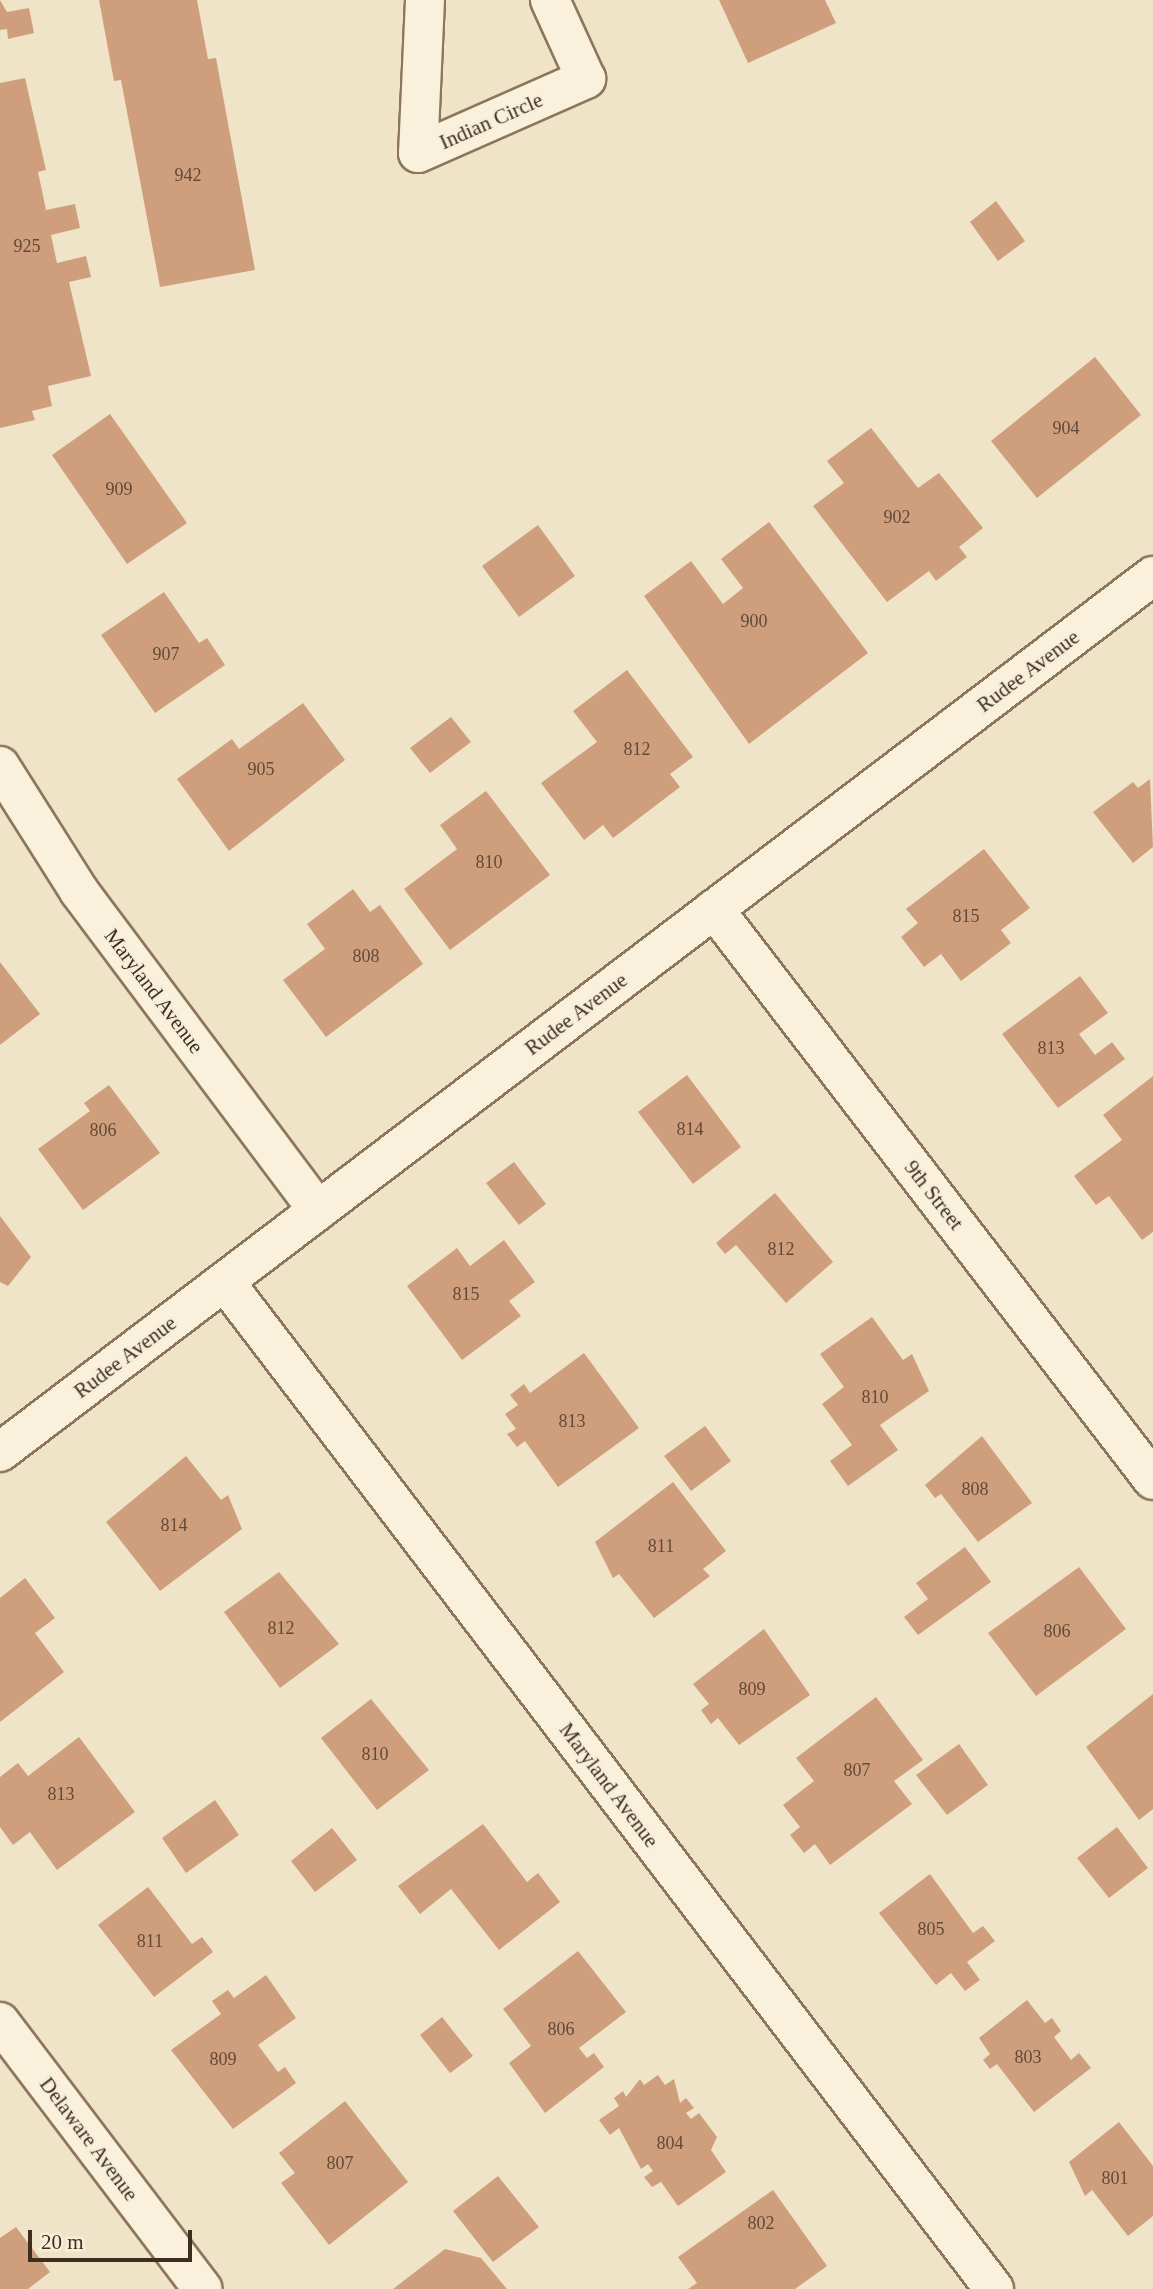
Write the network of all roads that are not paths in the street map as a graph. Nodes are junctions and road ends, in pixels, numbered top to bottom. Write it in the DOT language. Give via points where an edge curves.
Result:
graph roads {
  1 [pos="425,0"];
  2 [pos="550,0"];
  3 [pos="1153,576"];
  4 [pos="0,766"];
  5 [pos="715,909"];
  6 [pos="318,1210"];
  7 [pos="225,1282"];
  8 [pos="0,1452"];
  9 [pos="1153,1480"];
  10 [pos="0,2022"];
  11 [pos="203,2289"];
  12 [pos="994,2289"];
  1 -- 2 [label="street, Indian Circle" via="418,153 586,79"];
  3 -- 5 [label="street, Rudee Avenue"];
  4 -- 6 [label="street, Maryland Avenue" via="79,891"];
  5 -- 6 [label="street, Rudee Avenue"];
  5 -- 9 [label="street, 9th Street"];
  6 -- 7 [label="street, Rudee Avenue"];
  7 -- 8 [label="street, Rudee Avenue"];
  7 -- 12 [label="street, Maryland Avenue"];
  10 -- 11 [label="street, Delaware Avenue"];
}
